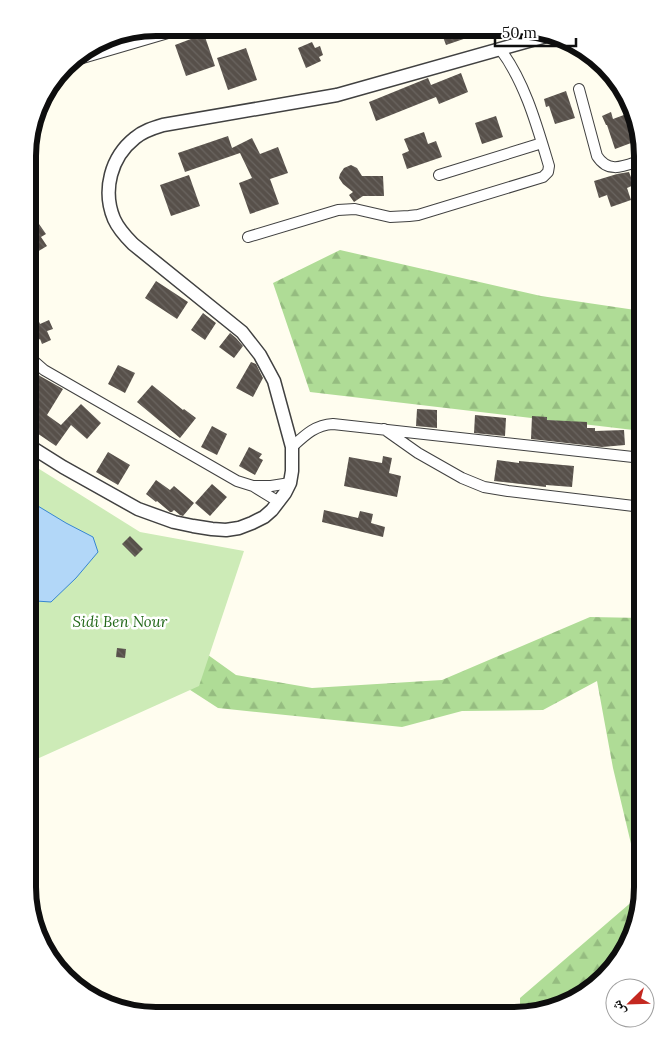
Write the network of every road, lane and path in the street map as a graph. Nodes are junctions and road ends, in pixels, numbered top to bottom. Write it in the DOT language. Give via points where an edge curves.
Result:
graph roads {
  1 [pos="158,36"];
  2 [pos="537,38"];
  3 [pos="500,48"];
  4 [pos="91,56"];
  5 [pos="579,89"];
  6 [pos="542,144"];
  7 [pos="634,164"];
  8 [pos="439,175"];
  9 [pos="248,237"];
  10 [pos="36,363"];
  11 [pos="383,429"];
  12 [pos="292,447"];
  13 [pos="36,450"];
  14 [pos="634,457"];
  15 [pos="290,483"];
  16 [pos="253,486"];
  17 [pos="279,502"];
  18 [pos="634,507"];
  1 -- 4 [label="street"];
  2 -- 3 [label="street"];
  3 -- 6 [label="street" via="521,82"];
  3 -- 12 [label="street" via="337,95 163,125 135,137 116,160 109,190 114,219 133,244 252,343 274,381"];
  5 -- 7 [label="street" via="599,160 616,168"];
  6 -- 8 [label="street"];
  6 -- 9 [label="street" via="549,169 540,178 418,215 390,217 355,209 338,210"];
  10 -- 16 [label="street" via="237,481"];
  11 -- 12 [label="street" via="327,424 311,430"];
  11 -- 14 [label="street"];
  11 -- 18 [label="street" via="418,453 484,487"];
  12 -- 15 [label="street"];
  13 -- 17 [label="street" via="138,509 174,522 212,529 239,528 264,517"];
  15 -- 16 [label="street"];
  15 -- 17 [label="street"];
  16 -- 17 [label="street"];
}
